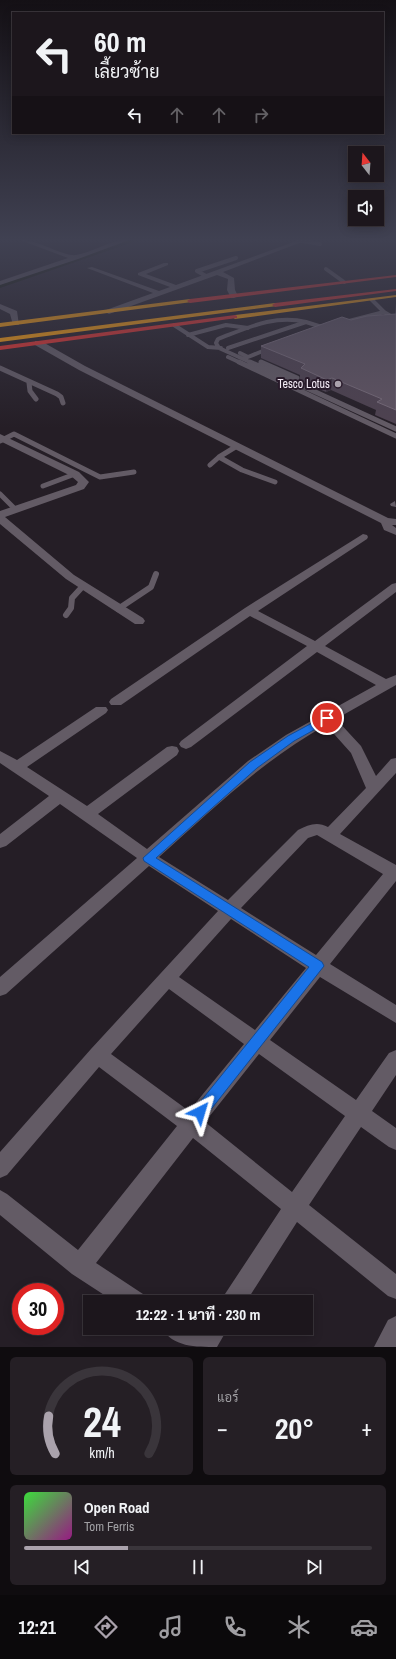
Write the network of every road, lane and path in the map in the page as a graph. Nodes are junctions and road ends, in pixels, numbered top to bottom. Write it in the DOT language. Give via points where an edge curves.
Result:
graph roads {
  1 [pos="133,303"];
  2 [pos="180,303"];
  3 [pos="226,303"];
  4 [pos="229,303"];
  5 [pos="296,303"];
  6 [pos="326,303"];
  7 [pos="350,303"];
  8 [pos="375,303"];
  9 [pos="219,304"];
  10 [pos="0,306"];
  11 [pos="240,310"];
  12 [pos="109,312"];
  13 [pos="384,312"];
  14 [pos="359,318"];
  15 [pos="377,320"];
  16 [pos="396,320"];
  17 [pos="386,321"];
  18 [pos="306,322"];
  19 [pos="16,323"];
  20 [pos="342,324"];
  21 [pos="0,325"];
  22 [pos="174,326"];
  23 [pos="331,327"];
  24 [pos="248,328"];
  25 [pos="325,328"];
  26 [pos="319,331"];
  27 [pos="0,333"];
  28 [pos="188,335"];
  29 [pos="0,340"];
  30 [pos="38,343"];
  31 [pos="208,347"];
  32 [pos="274,347"];
  33 [pos="0,348"];
  34 [pos="219,348"];
  35 [pos="228,348"];
  36 [pos="248,357"];
  37 [pos="0,368"];
  38 [pos="297,378"];
  39 [pos="30,383"];
  40 [pos="36,399"];
  41 [pos="63,403"];
  42 [pos="396,429"];
  43 [pos="396,436"];
  44 [pos="2,439"];
  45 [pos="237,446"];
  46 [pos="219,457"];
  47 [pos="210,465"];
  48 [pos="134,472"];
  49 [pos="75,474"];
  50 [pos="275,482"];
  51 [pos="43,486"];
  52 [pos="0,494"];
  53 [pos="15,508"];
  54 [pos="0,516"];
  55 [pos="391,521"];
  56 [pos="396,532"];
  57 [pos="363,537"];
  58 [pos="156,574"];
  59 [pos="83,586"];
  60 [pos="396,586"];
  61 [pos="118,609"];
  62 [pos="249,611"];
  63 [pos="66,615"];
  64 [pos="138,621"];
  65 [pos="317,647"];
  66 [pos="391,682"];
  67 [pos="116,702"];
  68 [pos="101,710"];
  69 [pos="327,718"];
  70 [pos="186,744"];
  71 [pos="172,751"];
  72 [pos="0,756"];
  73 [pos="396,762"];
  74 [pos="17,767"];
  75 [pos="374,789"];
  76 [pos="60,796"];
  77 [pos="87,814"];
  78 [pos="329,836"];
  79 [pos="0,842"];
  80 [pos="148,858"];
  81 [pos="395,873"];
  82 [pos="230,909"];
  83 [pos="318,966"];
  84 [pos="168,979"];
  85 [pos="0,988"];
  86 [pos="396,1015"];
  87 [pos="258,1042"];
  88 [pos="98,1055"];
  89 [pos="396,1059"];
  90 [pos="359,1114"];
  91 [pos="191,1124"];
  92 [pos="396,1140"];
  93 [pos="0,1168"];
  94 [pos="0,1201"];
  95 [pos="295,1206"];
  96 [pos="80,1266"];
  97 [pos="396,1288"];
  98 [pos="124,1295"];
  99 [pos="238,1295"];
  100 [pos="396,1328"];
  101 [pos="185,1335"];
  102 [pos="211,1335"];
  103 [pos="203,1347"];
  104 [pos="386,1347"];
  1 -- 12 [label="street"];
  2 -- 12 [label="main road"];
  3 -- 9 [label="main road"];
  4 -- 9 [label="main road"];
  5 -- 11 [label="main road"];
  6 -- 11 [label="main road"];
  7 -- 22 [label="main road"];
  8 -- 13 [label="lane"];
  9 -- 27 [label="main road"];
  10 -- 19 [label="street" via="14,313"];
  11 -- 29 [label="main road"];
  12 -- 19 [label="main road"];
  13 -- 14 [label="lane"];
  13 -- 16 [label="lane"];
  14 -- 15 [label="lane"];
  14 -- 20 [label="lane"];
  16 -- 17 [label="lane"];
  18 -- 24 [label="lane" via="283,320"];
  18 -- 25 [label="lane"];
  18 -- 35 [label="lane"];
  19 -- 21 [label="main road"];
  22 -- 28 [label="lane"];
  22 -- 30 [label="main road"];
  23 -- 25 [label="lane"];
  24 -- 28 [label="lane" via="230,326"];
  24 -- 34 [label="lane" via="218,339 216,343"];
  25 -- 26 [label="lane"];
  28 -- 31 [label="lane"];
  30 -- 33 [label="main road"];
  30 -- 45 [label="street"];
  31 -- 34 [label="lane"];
  31 -- 43 [label="lane"];
  32 -- 36 [label="lane"];
  34 -- 35 [label="lane"];
  34 -- 42 [label="lane"];
  35 -- 36 [label="lane"];
  36 -- 38 [label="lane"];
  37 -- 39 [label="lane"];
  39 -- 40 [label="lane" via="30,391"];
  39 -- 41 [label="lane" via="57,394"];
  44 -- 48 [label="lane" via="14,434 100,477"];
  44 -- 49 [label="street"];
  45 -- 46 [label="lane"];
  45 -- 55 [label="street"];
  46 -- 47 [label="lane"];
  46 -- 50 [label="lane" via="233,466"];
  49 -- 51 [label="lane"];
  49 -- 53 [label="street" via="84,482 80,487"];
  52 -- 53 [label="lane"];
  53 -- 54 [label="street"];
  54 -- 59 [label="street" via="14,531"];
  55 -- 56 [label="street" via="388,528"];
  57 -- 62 [label="street"];
  58 -- 61 [label="lane" via="151,587"];
  59 -- 61 [label="street"];
  59 -- 63 [label="lane" via="72,598 71,608"];
  60 -- 65 [label="street"];
  61 -- 64 [label="street"];
  62 -- 65 [label="street"];
  62 -- 67 [label="street"];
  65 -- 66 [label="street"];
  65 -- 70 [label="street"];
  66 -- 69 [label="street"];
  68 -- 74 [label="street"];
  69 -- 75 [label="street" via="356,748"];
  69 -- 80 [label="street" via="291,738 253,765"];
  71 -- 77 [label="street"];
  72 -- 74 [label="street"];
  73 -- 75 [label="street"];
  74 -- 76 [label="street"];
  75 -- 78 [label="street"];
  76 -- 77 [label="street"];
  76 -- 79 [label="street"];
  77 -- 80 [label="street"];
  78 -- 81 [label="street"];
  78 -- 82 [label="street" via="319,829 303,834"];
  80 -- 82 [label="street"];
  80 -- 85 [label="street"];
  81 -- 83 [label="street"];
  82 -- 83 [label="street"];
  82 -- 84 [label="street"];
  83 -- 86 [label="street"];
  83 -- 87 [label="street"];
  84 -- 87 [label="street"];
  84 -- 88 [label="street"];
  87 -- 90 [label="street"];
  87 -- 91 [label="street"];
  88 -- 91 [label="street"];
  88 -- 93 [label="street"];
  89 -- 90 [label="street"];
  90 -- 92 [label="street"];
  90 -- 95 [label="street"];
  91 -- 95 [label="street"];
  91 -- 96 [label="street"];
  94 -- 96 [label="street"];
  95 -- 97 [label="street"];
  95 -- 99 [label="street"];
  96 -- 98 [label="street"];
  100 -- 104 [label="street"];
  101 -- 103 [label="street"];
  102 -- 103 [label="street"];
}
